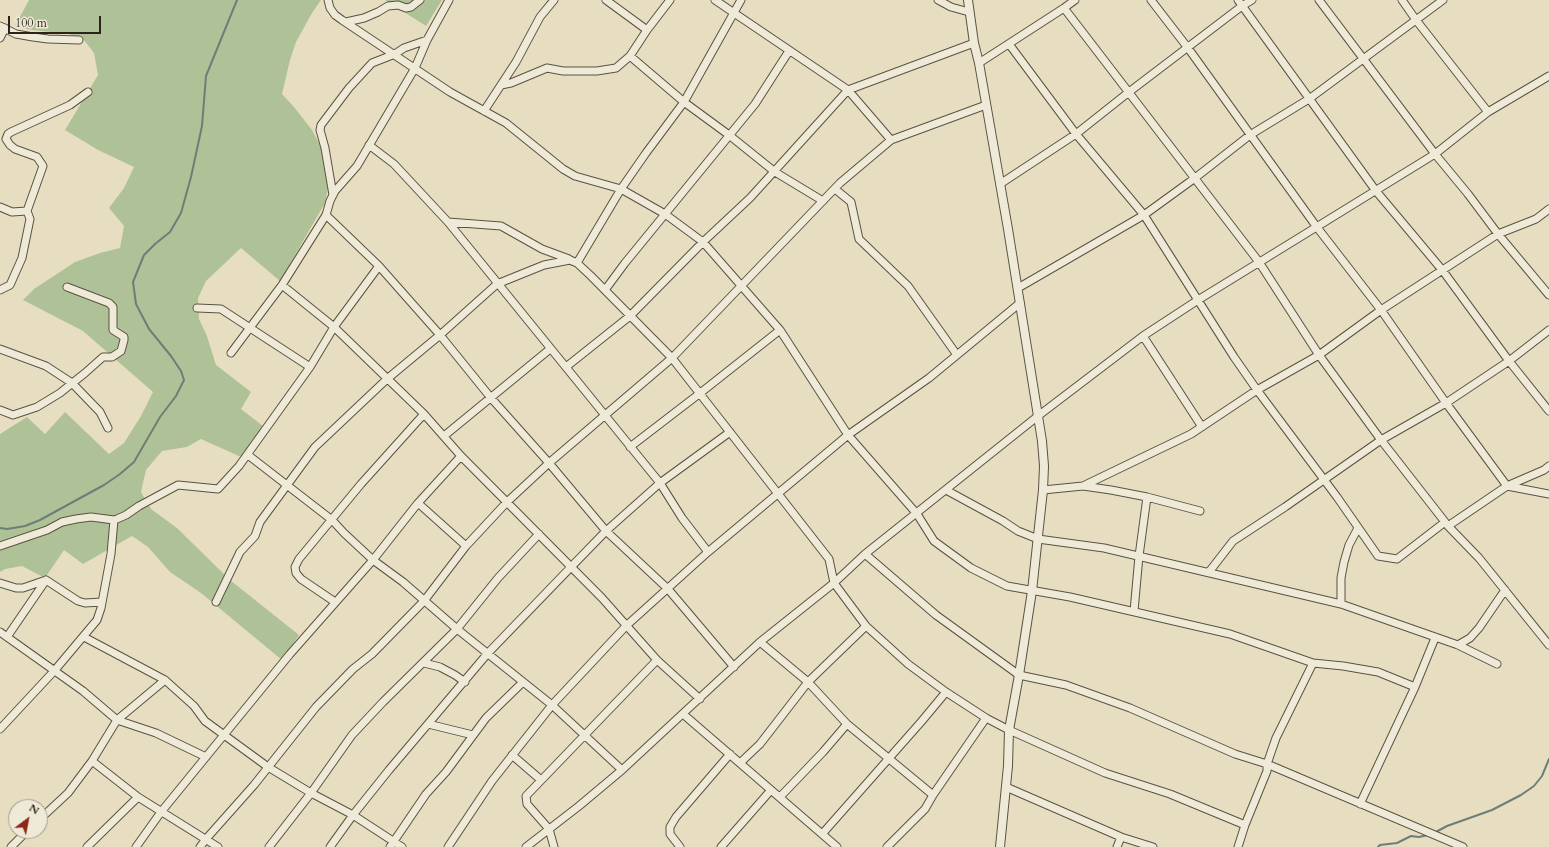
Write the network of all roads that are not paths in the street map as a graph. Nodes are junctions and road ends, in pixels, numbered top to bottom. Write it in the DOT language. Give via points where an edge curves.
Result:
graph roads {
  1 [pos="328,0"];
  2 [pos="420,0"];
  3 [pos="449,0"];
  4 [pos="554,0"];
  5 [pos="606,0"];
  6 [pos="670,0"];
  7 [pos="715,0"];
  8 [pos="741,0"];
  9 [pos="938,0"];
  10 [pos="968,0"];
  11 [pos="1074,0"];
  12 [pos="1151,0"];
  13 [pos="1252,0"];
  14 [pos="1319,0"];
  15 [pos="1402,0"];
  16 [pos="1443,0"];
  17 [pos="1240,3"];
  18 [pos="1064,8"];
  19 [pos="734,12"];
  20 [pos="969,12"];
  21 [pos="1416,20"];
  22 [pos="346,22"];
  23 [pos="3,27"];
  24 [pos="646,30"];
  25 [pos="0,38"];
  26 [pos="78,40"];
  27 [pos="427,40"];
  28 [pos="974,43"];
  29 [pos="1009,44"];
  30 [pos="1188,48"];
  31 [pos="789,51"];
  32 [pos="394,54"];
  33 [pos="630,56"];
  34 [pos="1363,60"];
  35 [pos="979,64"];
  36 [pos="414,68"];
  37 [pos="1549,76"];
  38 [pos="501,85"];
  39 [pos="848,90"];
  40 [pos="88,92"];
  41 [pos="1129,92"];
  42 [pos="1309,99"];
  43 [pos="684,102"];
  44 [pos="986,105"];
  45 [pos="484,112"];
  46 [pos="1488,112"];
  47 [pos="1076,134"];
  48 [pos="729,135"];
  49 [pos="1250,135"];
  50 [pos="891,140"];
  51 [pos="369,145"];
  52 [pos="1435,154"];
  53 [pos="775,172"];
  54 [pos="1195,178"];
  55 [pos="1000,184"];
  56 [pos="621,189"];
  57 [pos="835,189"];
  58 [pos="1376,190"];
  59 [pos="333,195"];
  60 [pos="823,201"];
  61 [pos="0,207"];
  62 [pos="1549,209"];
  63 [pos="27,212"];
  64 [pos="665,214"];
  65 [pos="326,215"];
  66 [pos="1144,215"];
  67 [pos="448,222"];
  68 [pos="1316,226"];
  69 [pos="1498,234"];
  70 [pos="703,242"];
  71 [pos="574,261"];
  72 [pos="1259,262"];
  73 [pos="379,266"];
  74 [pos="1444,271"];
  75 [pos="497,284"];
  76 [pos="282,285"];
  77 [pos="741,286"];
  78 [pos="67,288"];
  79 [pos="1018,288"];
  80 [pos="0,290"];
  81 [pos="605,290"];
  82 [pos="1549,295"];
  83 [pos="1198,300"];
  84 [pos="1020,303"];
  85 [pos="197,308"];
  86 [pos="1382,310"];
  87 [pos="630,316"];
  88 [pos="334,327"];
  89 [pos="251,328"];
  90 [pos="780,330"];
  91 [pos="1549,330"];
  92 [pos="440,335"];
  93 [pos="1143,336"];
  94 [pos="0,349"];
  95 [pos="550,349"];
  96 [pos="231,353"];
  97 [pos="957,355"];
  98 [pos="1319,355"];
  99 [pos="672,358"];
  100 [pos="1509,361"];
  101 [pos="310,367"];
  102 [pos="566,367"];
  103 [pos="387,379"];
  104 [pos="72,383"];
  105 [pos="1257,390"];
  106 [pos="699,394"];
  107 [pos="491,398"];
  108 [pos="1446,403"];
  109 [pos="0,410"];
  110 [pos="1549,411"];
  111 [pos="424,414"];
  112 [pos="1038,416"];
  113 [pos="605,417"];
  114 [pos="1202,427"];
  115 [pos="108,428"];
  116 [pos="730,432"];
  117 [pos="848,435"];
  118 [pos="444,436"];
  119 [pos="1382,440"];
  120 [pos="630,447"];
  121 [pos="248,455"];
  122 [pos="461,456"];
  123 [pos="549,463"];
  124 [pos="1549,466"];
  125 [pos="1324,479"];
  126 [pos="660,483"];
  127 [pos="286,485"];
  128 [pos="1083,486"];
  129 [pos="1507,486"];
  130 [pos="946,490"];
  131 [pos="1044,490"];
  132 [pos="778,494"];
  133 [pos="1549,494"];
  134 [pos="1147,497"];
  135 [pos="507,502"];
  136 [pos="418,503"];
  137 [pos="1200,511"];
  138 [pos="917,514"];
  139 [pos="114,520"];
  140 [pos="332,520"];
  141 [pos="1447,524"];
  142 [pos="1358,528"];
  143 [pos="606,531"];
  144 [pos="539,534"];
  145 [pos="1038,538"];
  146 [pos="0,546"];
  147 [pos="466,546"];
  148 [pos="708,552"];
  149 [pos="865,554"];
  150 [pos="1139,556"];
  151 [pos="373,560"];
  152 [pos="571,567"];
  153 [pos="1208,572"];
  154 [pos="46,580"];
  155 [pos="0,583"];
  156 [pos="834,583"];
  157 [pos="668,588"];
  158 [pos="1505,590"];
  159 [pos="1032,591"];
  160 [pos="424,601"];
  161 [pos="102,602"];
  162 [pos="216,602"];
  163 [pos="335,602"];
  164 [pos="1341,604"];
  165 [pos="1134,611"];
  166 [pos="626,626"];
  167 [pos="866,626"];
  168 [pos="457,630"];
  169 [pos="0,632"];
  170 [pos="7,637"];
  171 [pos="84,637"];
  172 [pos="1435,638"];
  173 [pos="760,642"];
  174 [pos="1458,645"];
  175 [pos="1549,645"];
  176 [pos="488,654"];
  177 [pos="657,660"];
  178 [pos="424,663"];
  179 [pos="1313,663"];
  180 [pos="1497,664"];
  181 [pos="734,667"];
  182 [pos="55,670"];
  183 [pos="1019,675"];
  184 [pos="165,680"];
  185 [pos="465,682"];
  186 [pos="523,682"];
  187 [pos="808,682"];
  188 [pos="1415,687"];
  189 [pos="946,692"];
  190 [pos="700,699"];
  191 [pos="552,705"];
  192 [pos="683,714"];
  193 [pos="986,718"];
  194 [pos="117,720"];
  195 [pos="428,724"];
  196 [pos="847,724"];
  197 [pos="0,729"];
  198 [pos="1009,730"];
  199 [pos="473,735"];
  200 [pos="585,735"];
  201 [pos="224,736"];
  202 [pos="730,754"];
  203 [pos="512,755"];
  204 [pos="206,757"];
  205 [pos="889,758"];
  206 [pos="92,761"];
  207 [pos="740,763"];
  208 [pos="1267,764"];
  209 [pos="268,767"];
  210 [pos="622,770"];
  211 [pos="541,780"];
  212 [pos="1006,787"];
  213 [pos="771,790"];
  214 [pos="311,793"];
  215 [pos="933,795"];
  216 [pos="138,797"];
  217 [pos="780,797"];
  218 [pos="1360,804"];
  219 [pos="48,812"];
  220 [pos="161,812"];
  221 [pos="353,815"];
  222 [pos="1245,824"];
  223 [pos="549,829"];
  224 [pos="823,834"];
  225 [pos="1121,837"];
  226 [pos="206,838"];
  227 [pos="19,839"];
  228 [pos="392,844"];
  229 [pos="11,847"];
  230 [pos="87,847"];
  231 [pos="136,847"];
  232 [pos="200,847"];
  233 [pos="218,847"];
  234 [pos="269,847"];
  235 [pos="330,847"];
  236 [pos="402,847"];
  237 [pos="448,847"];
  238 [pos="526,847"];
  239 [pos="554,847"];
  240 [pos="680,847"];
  241 [pos="721,847"];
  242 [pos="837,847"];
  243 [pos="887,847"];
  244 [pos="1000,847"];
  245 [pos="1117,847"];
  246 [pos="1153,847"];
  247 [pos="1238,847"];
  248 [pos="1463,847"];
  1 -- 22 [label="street" via="330,8"];
  2 -- 22 [label="street" via="411,7 388,6 364,18"];
  3 -- 27 [label="street"];
  4 -- 38 [label="street" via="540,17"];
  5 -- 24 [label="street"];
  6 -- 24 [label="street"];
  7 -- 19 [label="street"];
  8 -- 19 [label="street"];
  9 -- 20 [label="street" via="950,7"];
  10 -- 20 [label="street"];
  11 -- 18 [label="street"];
  12 -- 30 [label="street"];
  13 -- 17 [label="street"];
  14 -- 34 [label="street"];
  15 -- 21 [label="street"];
  16 -- 21 [label="street"];
  17 -- 30 [label="street"];
  17 -- 42 [label="street"];
  18 -- 29 [label="street"];
  18 -- 41 [label="street"];
  19 -- 31 [label="street"];
  19 -- 43 [label="street"];
  20 -- 28 [label="street"];
  21 -- 34 [label="street"];
  21 -- 46 [label="street"];
  22 -- 32 [label="street"];
  23 -- 25 [label="street"];
  23 -- 26 [label="street" via="16,34"];
  24 -- 33 [label="street"];
  27 -- 32 [label="street"];
  27 -- 36 [label="street"];
  28 -- 35 [label="street"];
  28 -- 39 [label="street"];
  29 -- 35 [label="street"];
  29 -- 47 [label="street"];
  30 -- 41 [label="street"];
  30 -- 49 [label="street"];
  31 -- 39 [label="street"];
  31 -- 48 [label="street" via="755,104"];
  32 -- 36 [label="street"];
  32 -- 59 [label="street" via="372,62 321,125"];
  33 -- 38 [label="street" via="616,68 562,72 547,68 511,84"];
  33 -- 43 [label="street"];
  34 -- 42 [label="street"];
  34 -- 52 [label="street"];
  35 -- 44 [label="street"];
  36 -- 45 [label="street"];
  36 -- 51 [label="street"];
  37 -- 46 [label="street"];
  38 -- 45 [label="street"];
  39 -- 50 [label="street"];
  39 -- 53 [label="street"];
  40 -- 63 [label="street" via="70,105 11,132 7,137 10,145 37,157 43,166"];
  41 -- 47 [label="street"];
  41 -- 54 [label="street"];
  42 -- 49 [label="street"];
  42 -- 58 [label="street"];
  43 -- 48 [label="street"];
  43 -- 56 [label="street"];
  44 -- 50 [label="street"];
  44 -- 55 [label="street"];
  45 -- 56 [label="street" via="519,132 549,159 575,176"];
  46 -- 52 [label="street"];
  47 -- 55 [label="street"];
  47 -- 66 [label="street"];
  48 -- 53 [label="street"];
  48 -- 64 [label="street"];
  49 -- 54 [label="street"];
  49 -- 68 [label="street"];
  50 -- 57 [label="street"];
  51 -- 59 [label="street" via="357,166"];
  51 -- 67 [label="street" via="394,164"];
  52 -- 58 [label="street"];
  52 -- 69 [label="street"];
  53 -- 60 [label="street"];
  53 -- 70 [label="street"];
  54 -- 66 [label="street"];
  54 -- 72 [label="street"];
  55 -- 79 [label="street"];
  56 -- 64 [label="street"];
  56 -- 71 [label="street"];
  57 -- 60 [label="street"];
  57 -- 97 [label="street" via="851,202 859,240 908,286"];
  58 -- 68 [label="street"];
  58 -- 74 [label="street"];
  59 -- 65 [label="street"];
  60 -- 77 [label="street"];
  61 -- 63 [label="street" via="12,212"];
  62 -- 69 [label="street" via="1536,219"];
  63 -- 80 [label="street" via="30,220 22,258 10,285"];
  64 -- 70 [label="street"];
  64 -- 81 [label="street"];
  65 -- 73 [label="street"];
  65 -- 76 [label="street"];
  66 -- 79 [label="street"];
  66 -- 83 [label="street"];
  67 -- 71 [label="street" via="501,226 542,249"];
  67 -- 75 [label="street"];
  68 -- 72 [label="street"];
  68 -- 86 [label="street"];
  69 -- 74 [label="street"];
  69 -- 82 [label="street"];
  70 -- 77 [label="street"];
  70 -- 87 [label="street"];
  71 -- 75 [label="street" via="544,265"];
  71 -- 81 [label="street"];
  72 -- 83 [label="street"];
  72 -- 98 [label="street"];
  73 -- 88 [label="street"];
  73 -- 92 [label="street"];
  74 -- 86 [label="street"];
  74 -- 100 [label="street"];
  75 -- 92 [label="street"];
  75 -- 95 [label="street"];
  76 -- 88 [label="street"];
  76 -- 89 [label="street"];
  77 -- 90 [label="street"];
  77 -- 99 [label="street"];
  78 -- 104 [label="street" via="109,303 113,307 113,330 124,337 121,351 112,357 103,357"];
  79 -- 84 [label="street"];
  81 -- 87 [label="street"];
  83 -- 93 [label="street"];
  83 -- 105 [label="street"];
  84 -- 97 [label="street"];
  84 -- 112 [label="street"];
  85 -- 89 [label="street" via="221,309"];
  86 -- 98 [label="street"];
  86 -- 108 [label="street"];
  87 -- 99 [label="street"];
  87 -- 102 [label="street"];
  88 -- 101 [label="street"];
  88 -- 103 [label="street"];
  89 -- 96 [label="street"];
  89 -- 101 [label="street"];
  90 -- 106 [label="street"];
  90 -- 117 [label="street"];
  91 -- 100 [label="street"];
  92 -- 103 [label="street"];
  92 -- 107 [label="street"];
  93 -- 112 [label="street"];
  93 -- 114 [label="street"];
  94 -- 104 [label="street" via="46,366"];
  95 -- 102 [label="street"];
  95 -- 107 [label="street"];
  97 -- 117 [label="street"];
  98 -- 105 [label="street"];
  98 -- 119 [label="street"];
  99 -- 106 [label="street"];
  99 -- 113 [label="street"];
  100 -- 108 [label="street"];
  100 -- 110 [label="street"];
  101 -- 121 [label="street"];
  102 -- 113 [label="street"];
  103 -- 111 [label="street"];
  103 -- 127 [label="street" via="314,447"];
  104 -- 109 [label="street" via="37,407 13,415"];
  104 -- 115 [label="street" via="100,412"];
  105 -- 114 [label="street"];
  105 -- 125 [label="street"];
  106 -- 116 [label="street"];
  106 -- 120 [label="street"];
  107 -- 118 [label="street"];
  107 -- 123 [label="street"];
  108 -- 119 [label="street"];
  108 -- 129 [label="street"];
  111 -- 118 [label="street"];
  111 -- 140 [label="street"];
  112 -- 130 [label="street"];
  112 -- 131 [label="street"];
  113 -- 120 [label="street"];
  113 -- 123 [label="street"];
  114 -- 128 [label="street"];
  116 -- 126 [label="street"];
  116 -- 132 [label="street"];
  117 -- 132 [label="street"];
  117 -- 138 [label="street"];
  118 -- 122 [label="street"];
  119 -- 125 [label="street"];
  119 -- 141 [label="street"];
  120 -- 126 [label="street"];
  121 -- 127 [label="street"];
  121 -- 139 [label="street" via="218,489 178,485"];
  122 -- 135 [label="street"];
  122 -- 136 [label="street"];
  123 -- 135 [label="street"];
  123 -- 143 [label="street"];
  124 -- 129 [label="street"];
  125 -- 142 [label="street"];
  125 -- 153 [label="street" via="1233,541"];
  126 -- 143 [label="street"];
  126 -- 148 [label="street"];
  127 -- 140 [label="street"];
  127 -- 162 [label="street" via="260,522 255,536 238,556"];
  128 -- 131 [label="street"];
  128 -- 134 [label="street"];
  129 -- 133 [label="street"];
  129 -- 141 [label="street"];
  130 -- 138 [label="street"];
  130 -- 145 [label="street" via="1018,531"];
  131 -- 145 [label="street"];
  132 -- 148 [label="street"];
  132 -- 156 [label="street" via="829,559"];
  134 -- 137 [label="street"];
  134 -- 150 [label="street"];
  135 -- 144 [label="street"];
  135 -- 147 [label="street"];
  136 -- 147 [label="street"];
  136 -- 151 [label="street"];
  138 -- 149 [label="street"];
  138 -- 159 [label="street" via="934,541 971,568 1007,586"];
  139 -- 146 [label="street" via="92,517 62,522 47,530"];
  139 -- 161 [label="street"];
  140 -- 151 [label="street"];
  140 -- 163 [label="street" via="299,559 296,573"];
  141 -- 142 [label="street" via="1397,559 1378,556"];
  141 -- 158 [label="street"];
  142 -- 164 [label="street" via="1344,562"];
  143 -- 152 [label="street"];
  143 -- 157 [label="street"];
  144 -- 152 [label="street"];
  144 -- 168 [label="street" via="498,578"];
  145 -- 150 [label="street"];
  145 -- 159 [label="street"];
  147 -- 160 [label="street"];
  148 -- 157 [label="street"];
  149 -- 156 [label="street"];
  149 -- 183 [label="street" via="936,615"];
  150 -- 153 [label="street"];
  150 -- 165 [label="street"];
  151 -- 160 [label="street"];
  151 -- 163 [label="street"];
  152 -- 166 [label="street"];
  152 -- 176 [label="street"];
  153 -- 164 [label="street"];
  154 -- 155 [label="street" via="23,588"];
  154 -- 161 [label="street" via="78,601"];
  154 -- 170 [label="street"];
  156 -- 167 [label="street"];
  156 -- 173 [label="street"];
  157 -- 166 [label="street"];
  157 -- 181 [label="street"];
  158 -- 174 [label="street" via="1479,628 1470,638"];
  158 -- 175 [label="street"];
  159 -- 165 [label="street" via="1070,596"];
  159 -- 183 [label="street"];
  160 -- 168 [label="street"];
  160 -- 209 [label="street" via="327,696"];
  161 -- 171 [label="street" via="97,620"];
  163 -- 201 [label="street"];
  164 -- 172 [label="street"];
  165 -- 179 [label="street" via="1230,634"];
  166 -- 177 [label="street"];
  166 -- 191 [label="street"];
  167 -- 187 [label="street"];
  167 -- 189 [label="street" via="908,664"];
  168 -- 176 [label="street"];
  168 -- 178 [label="street"];
  169 -- 170 [label="street"];
  170 -- 182 [label="street"];
  171 -- 182 [label="street"];
  171 -- 184 [label="street"];
  172 -- 174 [label="street"];
  172 -- 188 [label="street"];
  173 -- 181 [label="street"];
  173 -- 187 [label="street"];
  174 -- 180 [label="street"];
  176 -- 185 [label="street"];
  176 -- 186 [label="street"];
  177 -- 190 [label="street"];
  177 -- 200 [label="street"];
  178 -- 185 [label="street" via="440,667"];
  178 -- 214 [label="street" via="352,735"];
  179 -- 188 [label="street" via="1378,672"];
  179 -- 208 [label="street" via="1276,738"];
  181 -- 190 [label="street"];
  182 -- 194 [label="street"];
  182 -- 197 [label="street"];
  183 -- 198 [label="street"];
  183 -- 208 [label="street" via="1073,687 1130,708 1235,754"];
  184 -- 194 [label="street"];
  184 -- 201 [label="street" via="194,706 205,721"];
  185 -- 195 [label="street"];
  186 -- 191 [label="street"];
  186 -- 199 [label="street" via="486,718"];
  187 -- 196 [label="street"];
  187 -- 207 [label="street" via="760,744"];
  188 -- 218 [label="street"];
  189 -- 193 [label="street"];
  189 -- 205 [label="street"];
  190 -- 192 [label="street"];
  191 -- 200 [label="street"];
  191 -- 203 [label="street"];
  192 -- 202 [label="street"];
  192 -- 210 [label="street"];
  193 -- 198 [label="street"];
  193 -- 215 [label="street"];
  194 -- 204 [label="street" via="156,734"];
  194 -- 206 [label="street"];
  195 -- 199 [label="street"];
  195 -- 221 [label="street"];
  196 -- 205 [label="street"];
  196 -- 217 [label="street"];
  198 -- 212 [label="street"];
  198 -- 222 [label="street" via="1105,773 1170,794"];
  199 -- 228 [label="street" via="426,794"];
  200 -- 210 [label="street"];
  200 -- 211 [label="street"];
  201 -- 204 [label="street"];
  201 -- 209 [label="street"];
  202 -- 207 [label="street"];
  202 -- 240 [label="street" via="670,827 670,834"];
  203 -- 211 [label="street"];
  203 -- 237 [label="street"];
  204 -- 220 [label="street"];
  205 -- 215 [label="street"];
  205 -- 224 [label="street"];
  206 -- 216 [label="street"];
  206 -- 219 [label="street" via="68,793"];
  207 -- 213 [label="street"];
  208 -- 218 [label="street"];
  208 -- 222 [label="street" via="1267,771"];
  209 -- 214 [label="street"];
  209 -- 226 [label="street"];
  210 -- 223 [label="street"];
  211 -- 223 [label="street" via="528,793 526,800"];
  212 -- 225 [label="street"];
  212 -- 244 [label="street"];
  213 -- 217 [label="street"];
  213 -- 241 [label="street"];
  214 -- 221 [label="street"];
  214 -- 234 [label="street"];
  215 -- 243 [label="street" via="925,809"];
  216 -- 220 [label="street"];
  216 -- 230 [label="street"];
  217 -- 224 [label="street"];
  218 -- 248 [label="street"];
  220 -- 226 [label="street"];
  220 -- 231 [label="street"];
  221 -- 228 [label="street"];
  221 -- 235 [label="street"];
  222 -- 247 [label="street"];
  223 -- 238 [label="street"];
  223 -- 239 [label="street"];
  224 -- 242 [label="street"];
  225 -- 245 [label="street"];
  225 -- 246 [label="street"];
  226 -- 232 [label="street"];
  226 -- 233 [label="street"];
  227 -- 229 [label="street"];
  228 -- 236 [label="street"];
}
